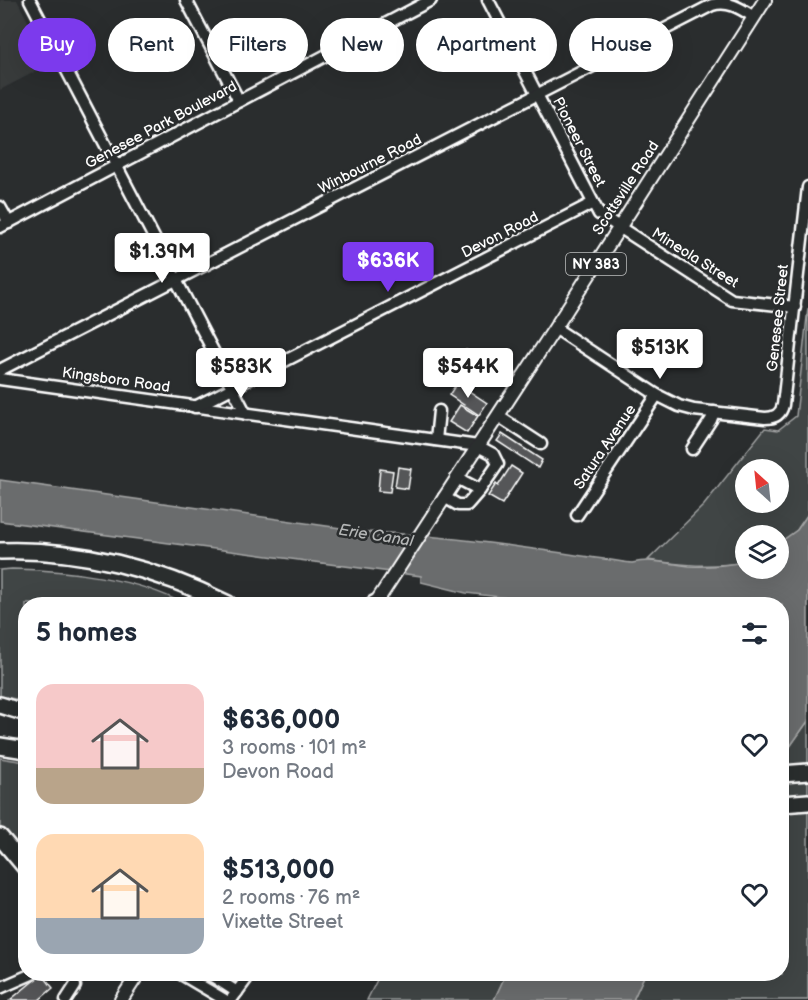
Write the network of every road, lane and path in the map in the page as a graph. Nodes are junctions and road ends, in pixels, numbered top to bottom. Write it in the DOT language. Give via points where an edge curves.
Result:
graph roads {
  1 [pos="30,0"];
  2 [pos="186,0"];
  3 [pos="431,0"];
  4 [pos="488,0"];
  5 [pos="765,0"];
  6 [pos="754,17"];
  7 [pos="538,94"];
  8 [pos="239,101"];
  9 [pos="116,165"];
  10 [pos="808,187"];
  11 [pos="808,192"];
  12 [pos="593,203"];
  13 [pos="0,207"];
  14 [pos="4,225"];
  15 [pos="618,227"];
  16 [pos="176,280"];
  17 [pos="795,307"];
  18 [pos="555,328"];
  19 [pos="0,370"];
  20 [pos="0,380"];
  21 [pos="233,389"];
  22 [pos="657,395"];
  23 [pos="195,407"];
  24 [pos="439,411"];
  25 [pos="714,412"];
  26 [pos="246,414"];
  27 [pos="498,416"];
  28 [pos="436,440"];
  29 [pos="541,444"];
  30 [pos="478,446"];
  31 [pos="692,449"];
  32 [pos="457,478"];
  33 [pos="480,490"];
  34 [pos="444,497"];
  35 [pos="578,515"];
  36 [pos="0,551"];
  37 [pos="0,561"];
  38 [pos="188,597"];
  39 [pos="212,597"];
  40 [pos="379,597"];
  41 [pos="0,705"];
  42 [pos="18,711"];
  43 [pos="0,716"];
  44 [pos="18,719"];
  45 [pos="0,746"];
  46 [pos="18,749"];
  47 [pos="808,772"];
  48 [pos="789,773"];
  49 [pos="808,802"];
  50 [pos="789,803"];
  51 [pos="0,837"];
  52 [pos="18,858"];
  53 [pos="18,980"];
  54 [pos="133,981"];
  55 [pos="193,981"];
  56 [pos="225,981"];
  57 [pos="245,981"];
  58 [pos="75,986"];
  59 [pos="0,988"];
  60 [pos="234,996"];
  61 [pos="66,1000"];
  62 [pos="121,1000"];
  63 [pos="225,1000"];
  1 -- 9 [label="street"];
  2 -- 8 [label="street"];
  3 -- 8 [label="street, Genesee Park Boulevard"];
  4 -- 7 [label="street, Pioneer Street"];
  5 -- 6 [label="main road, Scottsville Road / NY 383"];
  6 -- 7 [label="street, Winbourne Road" via="733,4 717,3"];
  6 -- 15 [label="main road, Scottsville Road / NY 383"];
  7 -- 12 [label="street, Pioneer Street"];
  7 -- 16 [label="street, Winbourne Road"];
  8 -- 9 [label="street, Genesee Park Boulevard"];
  9 -- 14 [label="street, Genesee Park Boulevard"];
  9 -- 16 [label="street"];
  10 -- 11 [label="street, Genesee Street"];
  11 -- 17 [label="street, Genesee Street"];
  12 -- 15 [label="street, Pioneer Street" via="603,217"];
  12 -- 21 [label="street, Devon Road"];
  13 -- 14 [label="street"];
  15 -- 17 [label="street, Mineola Street" via="732,300"];
  15 -- 18 [label="main road, Scottsville Road / NY 383"];
  16 -- 19 [label="street, Winbourne Road"];
  16 -- 21 [label="street"];
  17 -- 25 [label="street, Genesee Street" via="783,405 778,415 765,418"];
  18 -- 22 [label="street"];
  18 -- 27 [label="main road, Scottsville Road / NY 383"];
  20 -- 23 [label="street, Kingsboro Road"];
  21 -- 23 [label="street, Devon Road"];
  21 -- 26 [label="street"];
  22 -- 25 [label="street" via="684,407"];
  22 -- 35 [label="street, Satura Avenue"];
  23 -- 26 [label="street, Kingsboro Road"];
  24 -- 28 [label="street"];
  25 -- 31 [label="street"];
  26 -- 28 [label="street, Kingsboro Road"];
  27 -- 29 [label="street"];
  27 -- 30 [label="main road, Scottsville Road / NY 383"];
  28 -- 30 [label="street, Kingsboro Road"];
  30 -- 32 [label="main road, Scottsville Road / NY 383"];
  30 -- 33 [label="street" via="493,454 498,464"];
  32 -- 33 [label="street"];
  32 -- 34 [label="main road, Scottsville Road / NY 383"];
  33 -- 34 [label="street" via="467,505"];
  34 -- 40 [label="main road, Scottsville Road / NY 383"];
  36 -- 39 [label="highway" via="45,552 112,562 170,579"];
  37 -- 38 [label="highway" via="50,561 103,569"];
  41 -- 42 [label="highway"];
  43 -- 44 [label="highway"];
  45 -- 46 [label="highway"];
  47 -- 48 [label="highway"];
  49 -- 50 [label="highway"];
  51 -- 52 [label="highway"];
  53 -- 59 [label="street"];
  54 -- 62 [label="main road"];
  55 -- 63 [label="street"];
  56 -- 60 [label="street"];
  57 -- 60 [label="street"];
  58 -- 61 [label="street"];
}
